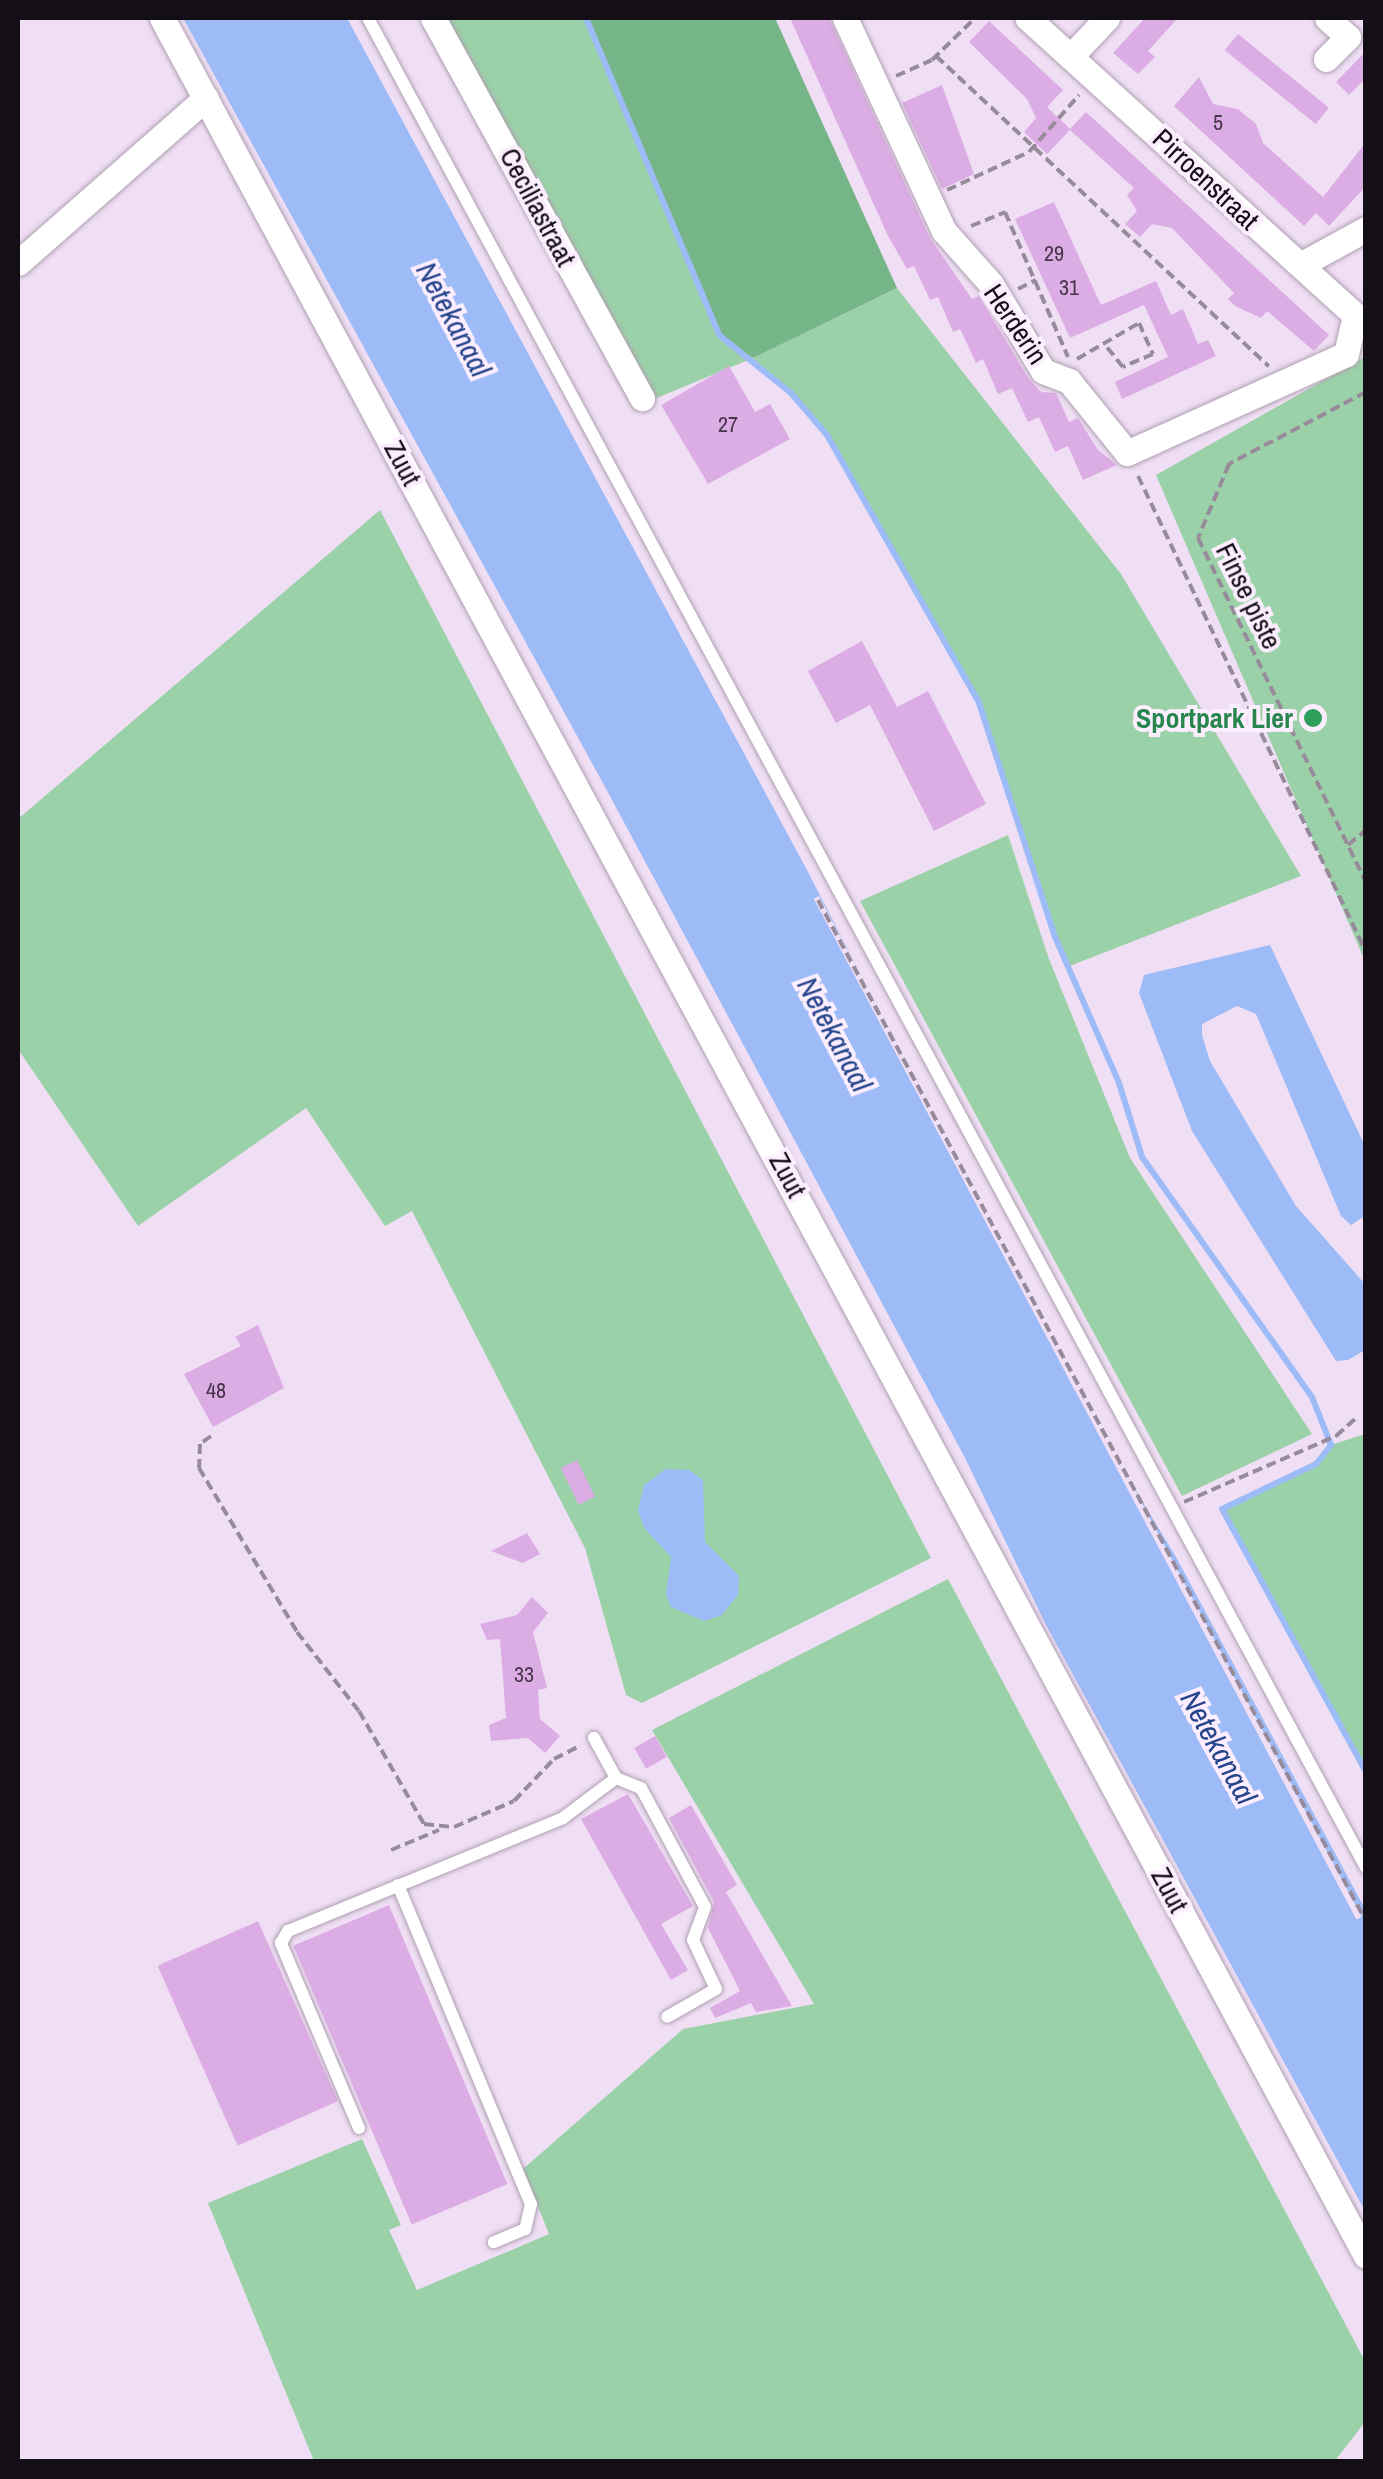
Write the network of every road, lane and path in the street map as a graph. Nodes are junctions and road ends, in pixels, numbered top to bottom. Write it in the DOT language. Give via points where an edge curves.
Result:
graph roads {
  1 [pos="162,18"];
  2 [pos="368,18"];
  3 [pos="433,18"];
  4 [pos="845,18"];
  5 [pos="976,18"];
  6 [pos="1027,18"];
  7 [pos="1106,18"];
  8 [pos="1327,18"];
  9 [pos="1072,55"];
  10 [pos="936,56"];
  11 [pos="1326,59"];
  12 [pos="1095,76"];
  13 [pos="876,86"];
  14 [pos="206,98"];
  15 [pos="1034,147"];
  16 [pos="927,199"];
  17 [pos="1366,229"];
  18 [pos="948,236"];
  19 [pos="18,263"];
  20 [pos="1300,265"];
  21 [pos="1106,346"];
  22 [pos="1278,386"];
  23 [pos="1366,392"];
  24 [pos="642,398"];
  25 [pos="1127,453"];
  26 [pos="1366,830"];
  27 [pos="1348,845"];
  28 [pos="1366,882"];
  29 [pos="818,900"];
  30 [pos="1366,952"];
  31 [pos="1358,1416"];
  32 [pos="211,1436"];
  33 [pos="1171,1508"];
  34 [pos="594,1738"];
  35 [pos="616,1778"];
  36 [pos="439,1830"];
  37 [pos="391,1850"];
  38 [pos="1366,1868"];
  39 [pos="398,1886"];
  40 [pos="1366,1921"];
  41 [pos="667,2017"];
  42 [pos="358,2128"];
  43 [pos="494,2242"];
  44 [pos="1366,2256"];
  1 -- 14 [label="street, Zuut"];
  2 -- 33 [label="lane"];
  3 -- 24 [label="street, Ceciliastraat"];
  4 -- 13 [label="street, Herderin"];
  5 -- 10 [label="path"];
  6 -- 9 [label="street, Pirroenstraat"];
  7 -- 9 [label="street"];
  8 -- 11 [label="street" via="1348,37"];
  9 -- 12 [label="street, Pirroenstraat"];
  10 -- 13 [label="path"];
  10 -- 15 [label="path"];
  12 -- 15 [label="path"];
  12 -- 20 [label="street, Pirroenstraat"];
  13 -- 16 [label="street, Herderin"];
  14 -- 19 [label="street"];
  14 -- 44 [label="street, Zuut"];
  15 -- 16 [label="path"];
  15 -- 22 [label="path" via="1268,364"];
  16 -- 18 [label="street, Herderin"];
  17 -- 20 [label="street"];
  18 -- 21 [label="path" via="1005,212 1067,346 1068,363"];
  18 -- 25 [label="street, Herderin" via="991,284 1043,371 1069,380"];
  20 -- 22 [label="street, Pirroenstraat" via="1355,315 1346,354"];
  21 -- 21 [label="path" via="1112,334 1139,322 1153,354 1123,367"];
  22 -- 25 [label="street"];
  23 -- 27 [label="path, Finse piste" via="1229,464 1198,538"];
  25 -- 30 [label="path"];
  26 -- 27 [label="path"];
  27 -- 28 [label="path, Finse piste"];
  29 -- 40 [label="path"];
  31 -- 33 [label="path" via="1336,1436"];
  32 -- 36 [label="path" via="200,1444 199,1468 297,1632 359,1711 412,1808"];
  33 -- 38 [label="lane"];
  34 -- 35 [label="lane"];
  34 -- 36 [label="path" via="554,1759 514,1801"];
  35 -- 39 [label="lane" via="563,1818"];
  35 -- 41 [label="lane" via="641,1788 706,1908 694,1940 716,1989"];
  36 -- 37 [label="path"];
  39 -- 42 [label="lane" via="288,1930 281,1943"];
  39 -- 43 [label="lane" via="530,2204 524,2230"];
}
